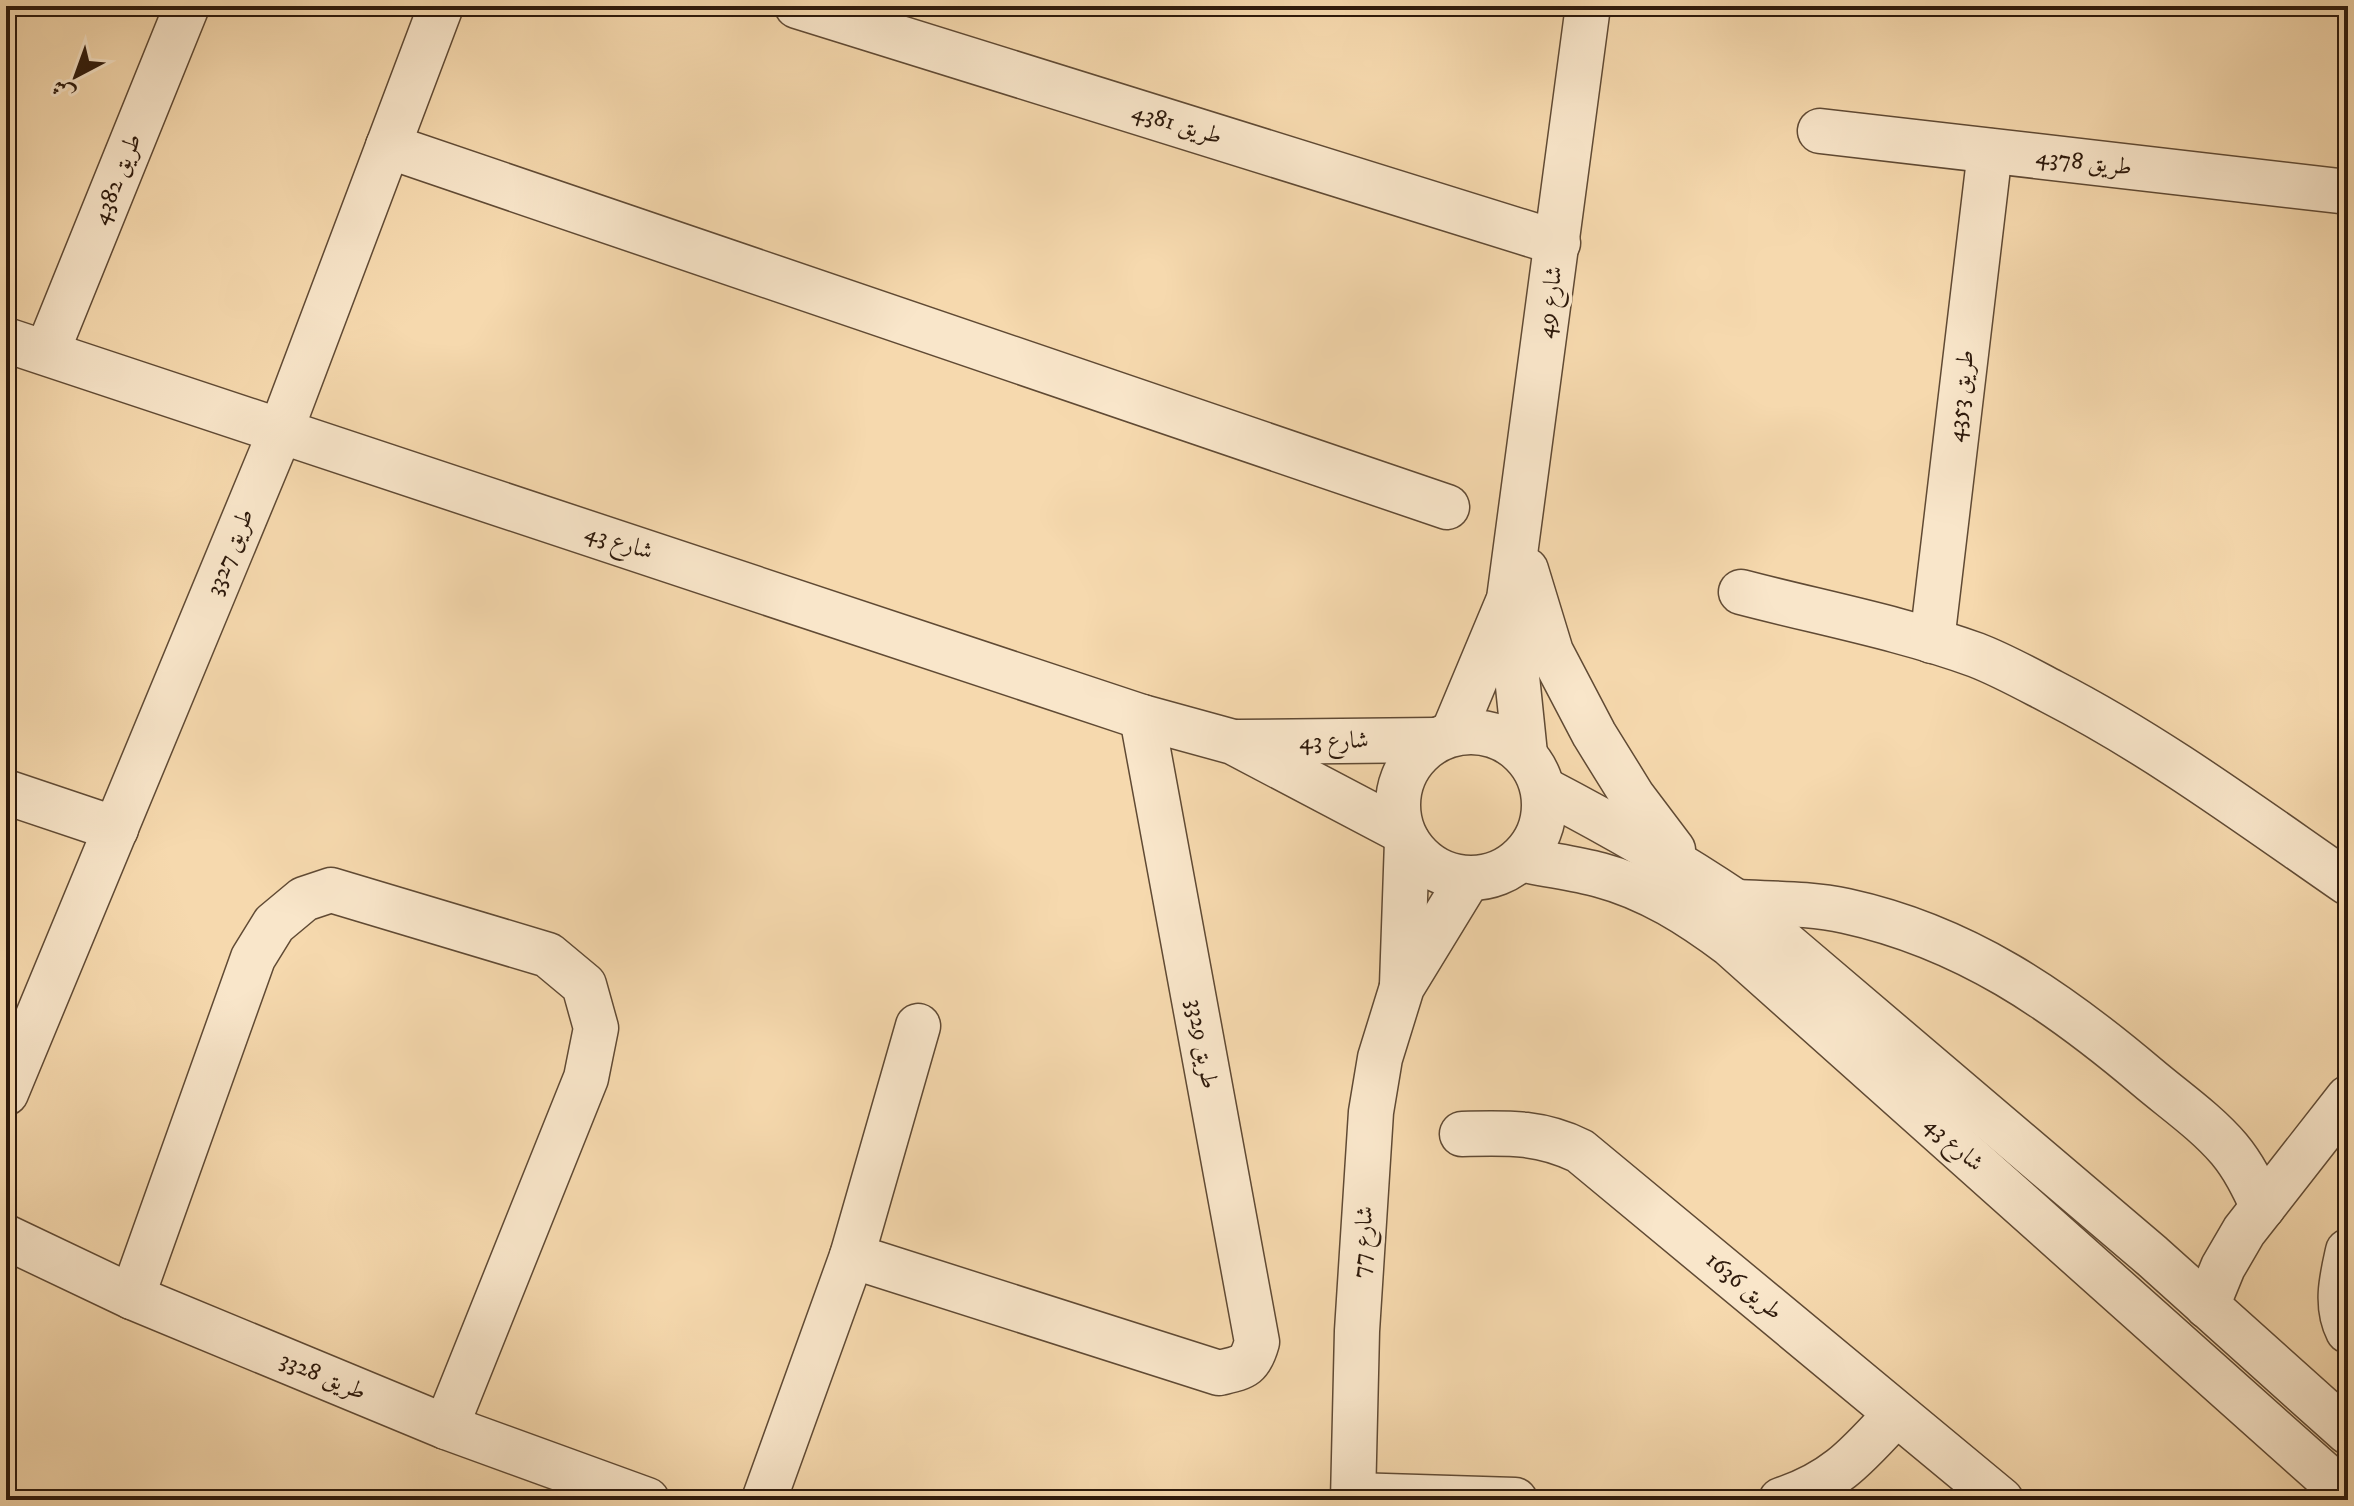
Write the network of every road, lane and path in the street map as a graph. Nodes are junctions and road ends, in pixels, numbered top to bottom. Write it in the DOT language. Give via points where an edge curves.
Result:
graph roads {
  1 [pos="187,6"];
  2 [pos="441,6"];
  3 [pos="797,6"];
  4 [pos="1588,6"];
  5 [pos="1820,131"];
  6 [pos="388,146"];
  7 [pos="1990,151"];
  8 [pos="2348,192"];
  9 [pos="1558,243"];
  10 [pos="26,346"];
  11 [pos="281,430"];
  12 [pos="1447,507"];
  13 [pos="1517,541"];
  14 [pos="1741,592"];
  15 [pos="1509,599"];
  16 [pos="1932,641"];
  17 [pos="1142,717"];
  18 [pos="1445,736"];
  19 [pos="1233,742"];
  20 [pos="1534,772"];
  21 [pos="6,792"];
  22 [pos="116,829"];
  23 [pos="1405,836"];
  24 [pos="1521,859"];
  25 [pos="1687,868"];
  26 [pos="1468,879"];
  27 [pos="2348,883"];
  28 [pos="1736,902"];
  29 [pos="1402,987"];
  30 [pos="918,1026"];
  31 [pos="6,1093"];
  32 [pos="2348,1098"];
  33 [pos="1462,1134"];
  34 [pos="2263,1207"];
  35 [pos="6,1237"];
  36 [pos="2348,1251"];
  37 [pos="852,1256"];
  38 [pos="132,1297"];
  39 [pos="2207,1306"];
  40 [pos="2348,1331"];
  41 [pos="1896,1414"];
  42 [pos="446,1427"];
  43 [pos="2348,1432"];
  44 [pos="2348,1496"];
  45 [pos="1353,1498"];
  46 [pos="647,1500"];
  47 [pos="764,1500"];
  48 [pos="1515,1500"];
  49 [pos="1781,1500"];
  50 [pos="2001,1500"];
  1 -- 10 [label="street, طريق 4382"];
  2 -- 6 [label="street, طريق 3327"];
  3 -- 9 [label="street, طريق 4381"];
  4 -- 9 [label="street, شارع 49"];
  5 -- 7 [label="street, طريق 4378"];
  6 -- 11 [label="street, طريق 3327"];
  6 -- 12 [label="street"];
  7 -- 8 [label="street, طريق 4378"];
  7 -- 16 [label="street, طريق 4353"];
  9 -- 13 [label="street, شارع 49"];
  10 -- 11 [label="street, شارع 43"];
  11 -- 17 [label="street, شارع 43"];
  11 -- 22 [label="street, طريق 3327"];
  13 -- 15 [label="street, شارع 49"];
  13 -- 25 [label="street" via="1551,652 1633,797"];
  14 -- 16 [label="street"];
  15 -- 18 [label="street, شارع 49"];
  15 -- 20 [label="street, شارع 49"];
  16 -- 27 [label="street" via="1978,656 2122,730"];
  17 -- 19 [label="street, شارع 43"];
  17 -- 37 [label="street, طريق 3329" via="1257,1342 1252,1360 1219,1373"];
  18 -- 19 [label="street, شارع 43"];
  18 -- 20 [label="street" via="1492,734 1510,742"];
  18 -- 23 [label="street" via="1419,752 1406,769 1397,810"];
  19 -- 23 [label="street, شارع 43"];
  20 -- 24 [label="street" via="1544,815 1536,840"];
  20 -- 25 [label="street, شارع 43"];
  21 -- 22 [label="street"];
  22 -- 31 [label="street, طريق 3327"];
  23 -- 26 [label="street" via="1430,866"];
  23 -- 29 [label="street, شارع 77"];
  24 -- 26 [label="street" via="1505,871"];
  24 -- 44 [label="street, شارع 43" via="1600,875 1700,921"];
  25 -- 28 [label="street, شارع 43"];
  26 -- 29 [label="street, شارع 77"];
  28 -- 34 [label="street" via="1844,910 1946,943 1998,969 2094,1032 2203,1124 2228,1148"];
  28 -- 39 [label="street, شارع 43"];
  29 -- 45 [label="street, شارع 77" via="1380,1058 1371,1112"];
  30 -- 37 [label="street"];
  32 -- 34 [label="street"];
  33 -- 41 [label="street, طريق 1636" via="1536,1135 1580,1151"];
  34 -- 39 [label="street" via="2223,1267"];
  35 -- 38 [label="street, طريق 3328"];
  36 -- 40 [label="street" via="2340,1305"];
  37 -- 47 [label="street"];
  38 -- 42 [label="street, طريق 3328"];
  38 -- 42 [label="street" via="253,958 274,924 304,899 331,890 548,955 584,985 596,1028 586,1078"];
  39 -- 43 [label="street, شارع 43"];
  41 -- 49 [label="street" via="1830,1478"];
  41 -- 50 [label="street, طريق 1636"];
  42 -- 46 [label="street, طريق 3328"];
  45 -- 48 [label="street"];
}
